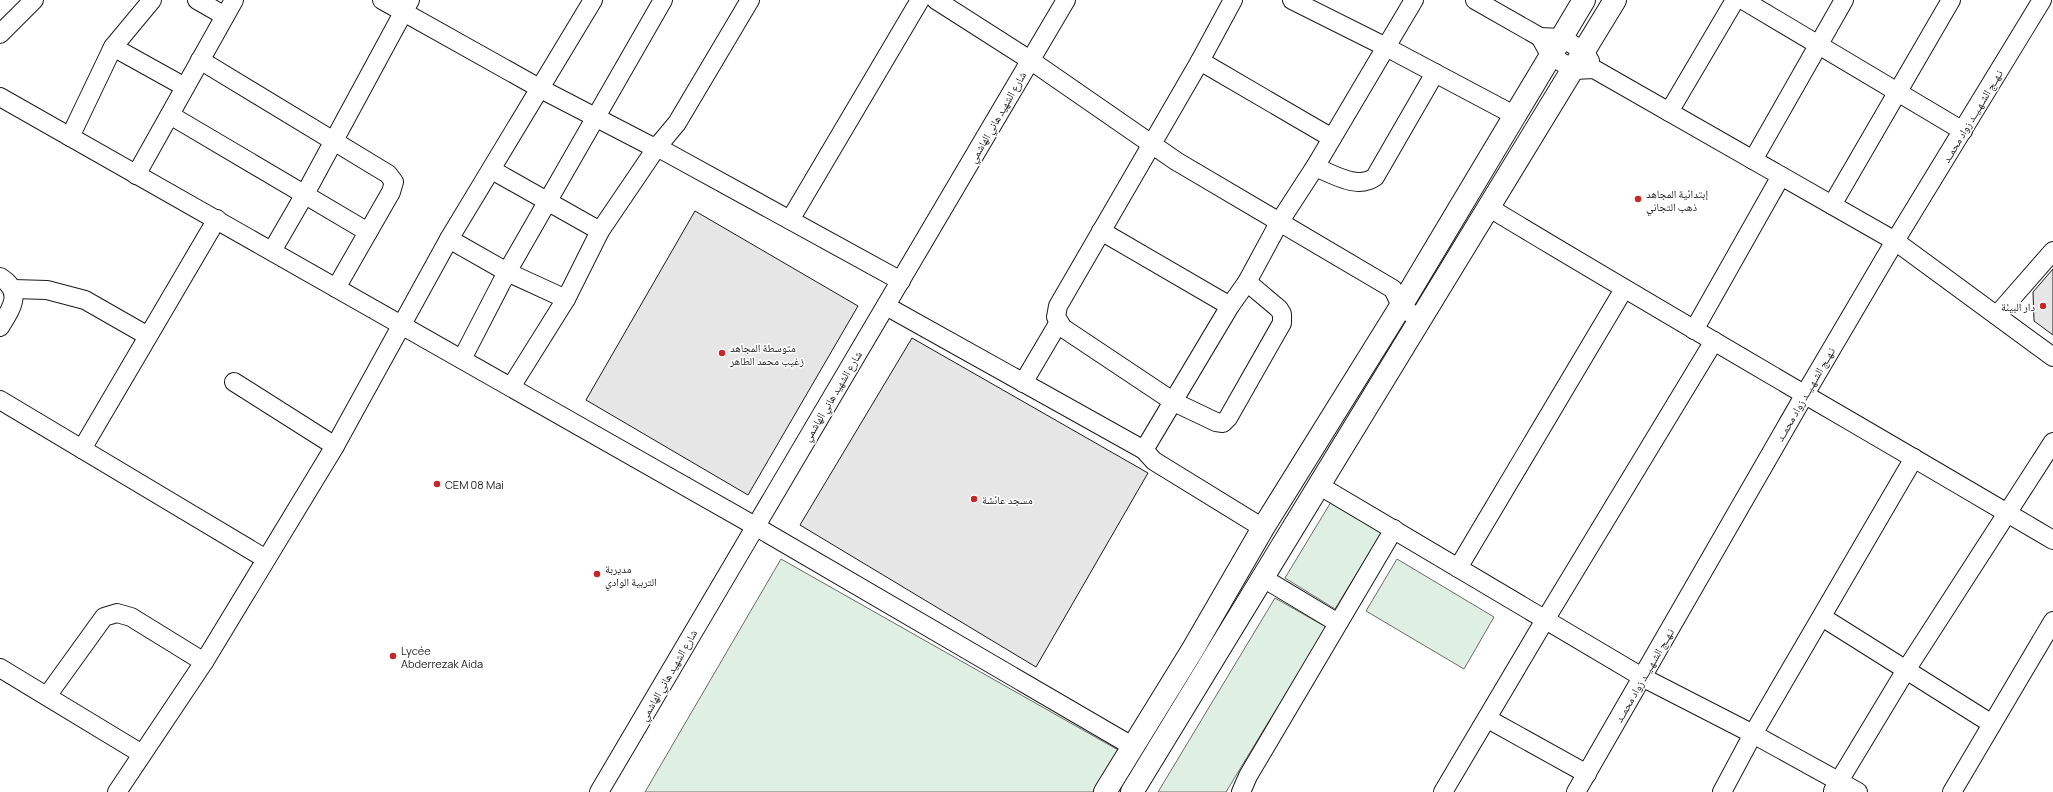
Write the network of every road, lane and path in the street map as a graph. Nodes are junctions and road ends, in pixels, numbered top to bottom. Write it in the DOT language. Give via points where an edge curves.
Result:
graph roads {
  1 [pos="34,0"];
  2 [pos="152,0"];
  3 [pos="197,0"];
  4 [pos="234,0"];
  5 [pos="382,0"];
  6 [pos="594,0"];
  7 [pos="663,0"];
  8 [pos="750,0"];
  9 [pos="920,0"];
  10 [pos="936,0"];
  11 [pos="1066,0"];
  12 [pos="1234,0"];
  13 [pos="1292,0"];
  14 [pos="1414,0"];
  15 [pos="1475,0"];
  16 [pos="1584,0"];
  17 [pos="1615,0"];
  18 [pos="1735,0"];
  19 [pos="1743,0"];
  20 [pos="1844,0"];
  21 [pos="1951,0"];
  22 [pos="2034,3"];
  23 [pos="407,6"];
  24 [pos="225,16"];
  25 [pos="0,34"];
  26 [pos="1551,43"];
  27 [pos="1819,45"];
  28 [pos="113,47"];
  29 [pos="1386,47"];
  30 [pos="200,60"];
  31 [pos="1030,60"];
  32 [pos="1200,62"];
  33 [pos="1584,64"];
  34 [pos="1435,73"];
  35 [pos="185,87"];
  36 [pos="541,89"];
  37 [pos="1897,93"];
  38 [pos="0,97"];
  39 [pos="1669,112"];
  40 [pos="170,114"];
  41 [pos="1514,115"];
  42 [pos="597,118"];
  43 [pos="1962,131"];
  44 [pos="70,137"];
  45 [pos="1332,138"];
  46 [pos="334,141"];
  47 [pos="1150,145"];
  48 [pos="657,147"];
  49 [pos="1753,160"];
  50 [pos="1315,167"];
  51 [pos="492,170"];
  52 [pos="136,175"];
  53 [pos="1781,176"];
  54 [pos="305,194"];
  55 [pos="548,203"];
  56 [pos="1832,205"];
  57 [pos="1488,208"];
  58 [pos="216,219"];
  59 [pos="790,220"];
  60 [pos="1280,221"];
  61 [pos="600,231"];
  62 [pos="1101,231"];
  63 [pos="368,232"];
  64 [pos="449,239"];
  65 [pos="1895,241"];
  66 [pos="272,251"];
  67 [pos="2053,251"];
  68 [pos="507,272"];
  69 [pos="901,281"];
  70 [pos="1247,282"];
  71 [pos="6,283"];
  72 [pos="336,288"];
  73 [pos="1624,289"];
  74 [pos="1402,295"];
  75 [pos="566,299"];
  76 [pos="1432,302"];
  77 [pos="886,306"];
  78 [pos="1230,306"];
  79 [pos="1997,314"];
  80 [pos="1420,321"];
  81 [pos="1059,322"];
  82 [pos="401,326"];
  83 [pos="0,327"];
  84 [pos="1694,330"];
  85 [pos="148,336"];
  86 [pos="1714,342"];
  87 [pos="2053,357"];
  88 [pos="462,359"];
  89 [pos="234,382"];
  90 [pos="1023,383"];
  91 [pos="511,387"];
  92 [pos="1805,394"];
  93 [pos="0,400"];
  94 [pos="1174,402"];
  95 [pos="2053,442"];
  96 [pos="335,446"];
  97 [pos="82,449"];
  98 [pos="1144,450"];
  99 [pos="1914,458"];
  100 [pos="1320,486"];
  101 [pos="2007,513"];
  102 [pos="755,526"];
  103 [pos="1263,528"];
  104 [pos="1394,529"];
  105 [pos="2053,540"];
  106 [pos="266,559"];
  107 [pos="1458,568"];
  108 [pos="1263,578"];
  109 [pos="1822,617"];
  110 [pos="1545,620"];
  111 [pos="2053,621"];
  112 [pos="1338,623"];
  113 [pos="204,662"];
  114 [pos="0,668"];
  115 [pos="1906,670"];
  116 [pos="1642,677"];
  117 [pos="47,696"];
  118 [pos="1488,719"];
  119 [pos="1992,724"];
  120 [pos="1753,734"];
  121 [pos="1132,746"];
  122 [pos="142,754"];
  123 [pos="1587,774"];
  124 [pos="1836,786"];
  125 [pos="118,792"];
  126 [pos="599,792"];
  127 [pos="1105,792"];
  128 [pos="1132,792"];
  129 [pos="1241,792"];
  130 [pos="1443,792"];
  131 [pos="1576,792"];
  132 [pos="1722,792"];
  133 [pos="1858,792"];
  134 [pos="1952,792"];
  1 -- 25 [label="street"];
  2 -- 28 [label="street"];
  3 -- 24 [label="street"];
  4 -- 24 [label="street"];
  5 -- 23 [label="street"];
  6 -- 36 [label="street"];
  7 -- 42 [label="street"];
  8 -- 48 [label="street" via="677,123"];
  9 -- 59 [label="street"];
  10 -- 31 [label="street"];
  11 -- 31 [label="street, شارع الشهيد هاني الهاشمي"];
  12 -- 32 [label="street"];
  13 -- 29 [label="street"];
  14 -- 29 [label="street"];
  15 -- 26 [label="street"];
  16 -- 26 [label="main road"];
  17 -- 33 [label="main road"];
  18 -- 39 [label="street"];
  19 -- 27 [label="street"];
  20 -- 27 [label="street"];
  21 -- 37 [label="street"];
  22 -- 43 [label="street, نـهــج الشـهـيــد زواد محمــد"];
  23 -- 36 [label="street"];
  23 -- 46 [label="street"];
  24 -- 30 [label="street"];
  26 -- 33 [label="street"];
  26 -- 41 [label="main road"];
  27 -- 37 [label="street"];
  27 -- 49 [label="street"];
  28 -- 35 [label="street"];
  28 -- 44 [label="street"];
  29 -- 34 [label="street"];
  29 -- 45 [label="street"];
  30 -- 35 [label="street"];
  30 -- 46 [label="street"];
  31 -- 47 [label="street"];
  31 -- 69 [label="street, شارع الشهيد هاني الهاشمي"];
  32 -- 45 [label="street"];
  32 -- 47 [label="street"];
  33 -- 39 [label="street"];
  33 -- 57 [label="main road"];
  34 -- 41 [label="street"];
  34 -- 50 [label="street" via="1375,177 1368,182 1352,182"];
  35 -- 40 [label="street"];
  36 -- 42 [label="street"];
  36 -- 51 [label="street"];
  37 -- 43 [label="street"];
  37 -- 56 [label="street"];
  38 -- 44 [label="street"];
  39 -- 49 [label="street"];
  40 -- 52 [label="street"];
  40 -- 54 [label="street"];
  41 -- 74 [label="main road"];
  42 -- 48 [label="street" via="648,145"];
  42 -- 55 [label="street"];
  43 -- 65 [label="street, نـهــج الشـهـيــد زواد محمــد"];
  44 -- 52 [label="street"];
  45 -- 50 [label="street"];
  46 -- 54 [label="street"];
  46 -- 63 [label="street" via="388,174 394,182"];
  47 -- 60 [label="street"];
  47 -- 62 [label="street"];
  48 -- 59 [label="street"];
  48 -- 61 [label="street"];
  49 -- 53 [label="street"];
  50 -- 60 [label="street"];
  51 -- 55 [label="street"];
  51 -- 64 [label="street"];
  52 -- 58 [label="street"];
  53 -- 56 [label="street"];
  53 -- 84 [label="street"];
  54 -- 63 [label="street"];
  54 -- 66 [label="street"];
  55 -- 61 [label="street"];
  55 -- 68 [label="street"];
  56 -- 65 [label="street"];
  57 -- 73 [label="street"];
  57 -- 76 [label="main road"];
  58 -- 66 [label="street"];
  58 -- 85 [label="street"];
  59 -- 69 [label="street"];
  60 -- 70 [label="street"];
  60 -- 74 [label="street"];
  61 -- 75 [label="street"];
  62 -- 78 [label="street"];
  62 -- 81 [label="street" via="1058,306 1056,318"];
  63 -- 72 [label="street"];
  64 -- 68 [label="street"];
  64 -- 82 [label="street"];
  65 -- 79 [label="street"];
  65 -- 92 [label="street, نـهــج الشـهـيــد زواد محمــد"];
  66 -- 72 [label="street"];
  67 -- 79 [label="street"];
  68 -- 75 [label="street"];
  68 -- 88 [label="street"];
  69 -- 77 [label="street, شارع الشهيد هاني الهاشمي"];
  70 -- 78 [label="street"];
  70 -- 94 [label="street" via="1279,310 1282,314 1282,323 1228,418 1223,423 1216,422"];
  71 -- 83 [label="street" via="14,298"];
  71 -- 85 [label="street" via="85,300"];
  72 -- 82 [label="street"];
  73 -- 84 [label="street"];
  73 -- 107 [label="street"];
  74 -- 76 [label="street"];
  74 -- 80 [label="street"];
  74 -- 103 [label="main road"];
  75 -- 91 [label="street"];
  76 -- 80 [label="main road"];
  77 -- 90 [label="street"];
  77 -- 102 [label="street, شارع الشهيد هاني الهاشمي"];
  78 -- 94 [label="street"];
  79 -- 87 [label="street"];
  80 -- 100 [label="main road"];
  81 -- 90 [label="street"];
  81 -- 94 [label="street" via="1063,328"];
  82 -- 88 [label="street"];
  82 -- 96 [label="street"];
  84 -- 86 [label="street"];
  85 -- 97 [label="street"];
  86 -- 92 [label="street"];
  86 -- 110 [label="street"];
  88 -- 91 [label="street"];
  89 -- 96 [label="street"];
  90 -- 98 [label="street"];
  91 -- 102 [label="street"];
  92 -- 99 [label="street"];
  92 -- 116 [label="street, نـهــج الشـهـيــد زواد محمــد"];
  93 -- 97 [label="street"];
  94 -- 98 [label="street"];
  95 -- 101 [label="street"];
  96 -- 106 [label="street"];
  97 -- 106 [label="street"];
  98 -- 103 [label="street" via="1154,461"];
  99 -- 101 [label="street"];
  99 -- 109 [label="street"];
  100 -- 104 [label="street"];
  100 -- 108 [label="main road"];
  101 -- 105 [label="street"];
  101 -- 115 [label="street"];
  102 -- 121 [label="street"];
  102 -- 126 [label="street, شارع الشهيد هاني الهاشمي"];
  103 -- 121 [label="main road" via="1193,649"];
  104 -- 107 [label="street"];
  104 -- 112 [label="street"];
  106 -- 113 [label="street"];
  107 -- 110 [label="street"];
  108 -- 112 [label="street"];
  108 -- 128 [label="main road"];
  109 -- 115 [label="street"];
  109 -- 120 [label="street"];
  110 -- 116 [label="street"];
  110 -- 118 [label="street"];
  111 -- 119 [label="street"];
  112 -- 129 [label="street"];
  113 -- 117 [label="street" via="131,617 117,613 104,617"];
  113 -- 122 [label="street"];
  114 -- 117 [label="street"];
  115 -- 119 [label="street"];
  115 -- 124 [label="street"];
  116 -- 120 [label="street"];
  116 -- 123 [label="street, نـهــج الشـهـيــد زواد محمــد"];
  117 -- 122 [label="street"];
  118 -- 123 [label="street"];
  118 -- 130 [label="street"];
  119 -- 134 [label="street"];
  120 -- 124 [label="street"];
  120 -- 132 [label="street"];
  121 -- 127 [label="main road"];
  122 -- 125 [label="street"];
  123 -- 131 [label="street, نـهــج الشـهـيــد زواد محمــد"];
  124 -- 133 [label="street"];
}
